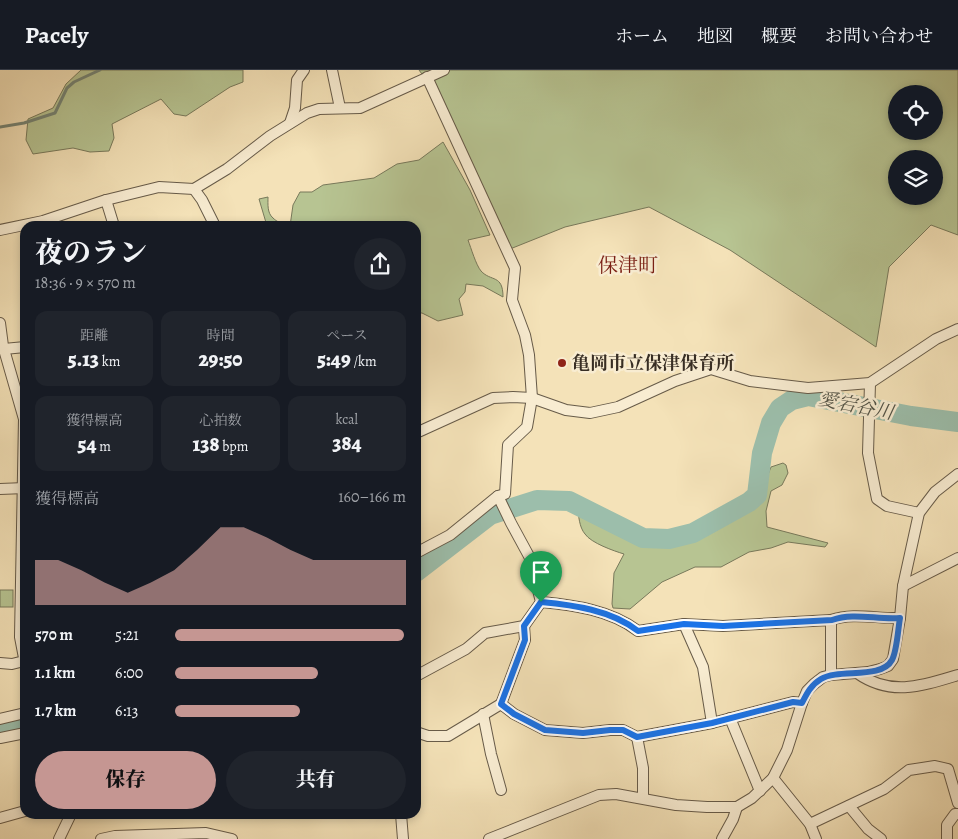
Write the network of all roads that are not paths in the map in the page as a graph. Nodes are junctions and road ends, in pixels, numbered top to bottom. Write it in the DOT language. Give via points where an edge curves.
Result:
graph roads {
  1 [pos="304,70"];
  2 [pos="332,70"];
  3 [pos="444,70"];
  4 [pos="427,77"];
  5 [pos="340,108"];
  6 [pos="290,123"];
  7 [pos="194,189"];
  8 [pos="106,200"];
  9 [pos="52,221"];
  10 [pos="112,221"];
  11 [pos="212,221"];
  12 [pos="20,227"];
  13 [pos="0,230"];
  14 [pos="0,323"];
  15 [pos="958,329"];
  16 [pos="20,347"];
  17 [pos="4,349"];
  18 [pos="870,383"];
  19 [pos="532,398"];
  20 [pos="20,405"];
  21 [pos="421,431"];
  22 [pos="958,474"];
  23 [pos="20,488"];
  24 [pos="0,489"];
  25 [pos="500,499"];
  26 [pos="919,513"];
  27 [pos="421,550"];
  28 [pos="958,558"];
  29 [pos="903,586"];
  30 [pos="541,602"];
  31 [pos="900,618"];
  32 [pos="832,620"];
  33 [pos="684,624"];
  34 [pos="524,626"];
  35 [pos="20,663"];
  36 [pos="0,664"];
  37 [pos="421,673"];
  38 [pos="857,673"];
  39 [pos="832,675"];
  40 [pos="958,675"];
  41 [pos="802,703"];
  42 [pos="501,704"];
  43 [pos="20,714"];
  44 [pos="483,714"];
  45 [pos="730,718"];
  46 [pos="0,719"];
  47 [pos="712,723"];
  48 [pos="20,734"];
  49 [pos="421,734"];
  50 [pos="637,737"];
  51 [pos="0,738"];
  52 [pos="773,778"];
  53 [pos="501,790"];
  54 [pos="760,791"];
  55 [pos="643,798"];
  56 [pos="958,803"];
  57 [pos="849,806"];
  58 [pos="738,807"];
  59 [pos="20,812"];
  60 [pos="958,814"];
  61 [pos="0,818"];
  62 [pos="69,819"];
  63 [pos="401,819"];
  64 [pos="810,824"];
  65 [pos="59,839"];
  66 [pos="101,839"];
  67 [pos="232,839"];
  68 [pos="403,839"];
  69 [pos="489,839"];
  70 [pos="722,839"];
  71 [pos="816,839"];
  72 [pos="881,839"];
  73 [pos="947,839"];
  1 -- 6 [label="street" via="297,80 295,108"];
  2 -- 5 [label="street"];
  3 -- 4 [label="street"];
  4 -- 5 [label="street" via="360,108"];
  4 -- 19 [label="street" via="515,268 512,300 525,335"];
  5 -- 6 [label="street" via="319,109"];
  6 -- 7 [label="street"];
  7 -- 8 [label="street" via="159,187"];
  7 -- 11 [label="street"];
  8 -- 9 [label="street"];
  8 -- 10 [label="street"];
  12 -- 13 [label="street"];
  14 -- 17 [label="street"];
  15 -- 18 [label="street" via="936,339"];
  16 -- 17 [label="street"];
  17 -- 20 [label="street"];
  18 -- 19 [label="street" via="808,388 750,381 711,369 675,381 618,407 590,413 566,410"];
  18 -- 26 [label="street" via="868,453 876,499 887,506"];
  19 -- 21 [label="street" via="493,398"];
  19 -- 25 [label="street" via="527,426 508,445 506,494"];
  22 -- 26 [label="street" via="935,492"];
  23 -- 24 [label="street"];
  25 -- 27 [label="street"];
  25 -- 30 [label="street" via="530,558"];
  26 -- 29 [label="street"];
  28 -- 29 [label="street"];
  29 -- 31 [label="street"];
  30 -- 33 [label="street" via="593,610 638,631"];
  30 -- 34 [label="street"];
  31 -- 32 [label="street" via="857,615"];
  31 -- 38 [label="street" via="893,659 888,666"];
  32 -- 33 [label="street" via="723,626"];
  32 -- 39 [label="street"];
  33 -- 47 [label="street" via="703,666"];
  34 -- 37 [label="street" via="485,633 466,649"];
  34 -- 42 [label="street" via="525,640"];
  35 -- 36 [label="street"];
  38 -- 39 [label="street"];
  38 -- 40 [label="street" via="866,680 905,688"];
  39 -- 41 [label="street" via="814,684"];
  41 -- 45 [label="street" via="793,702"];
  41 -- 52 [label="street" via="787,750"];
  42 -- 44 [label="street"];
  42 -- 50 [label="street" via="545,730 583,733 623,730"];
  43 -- 46 [label="street"];
  44 -- 49 [label="street" via="448,736"];
  44 -- 53 [label="street"];
  45 -- 47 [label="street"];
  45 -- 54 [label="street"];
  47 -- 50 [label="street"];
  48 -- 51 [label="street"];
  50 -- 55 [label="street" via="643,768"];
  52 -- 54 [label="street"];
  52 -- 64 [label="street"];
  54 -- 58 [label="street"];
  55 -- 58 [label="street" via="676,805"];
  55 -- 69 [label="street" via="598,795"];
  56 -- 57 [label="street" via="948,769 935,766 910,770"];
  57 -- 64 [label="street"];
  57 -- 72 [label="street"];
  58 -- 70 [label="street"];
  59 -- 61 [label="street"];
  60 -- 73 [label="street" via="947,825"];
  62 -- 65 [label="street"];
  63 -- 68 [label="street"];
  64 -- 71 [label="street"];
  66 -- 67 [label="street" via="206,833"];
}
